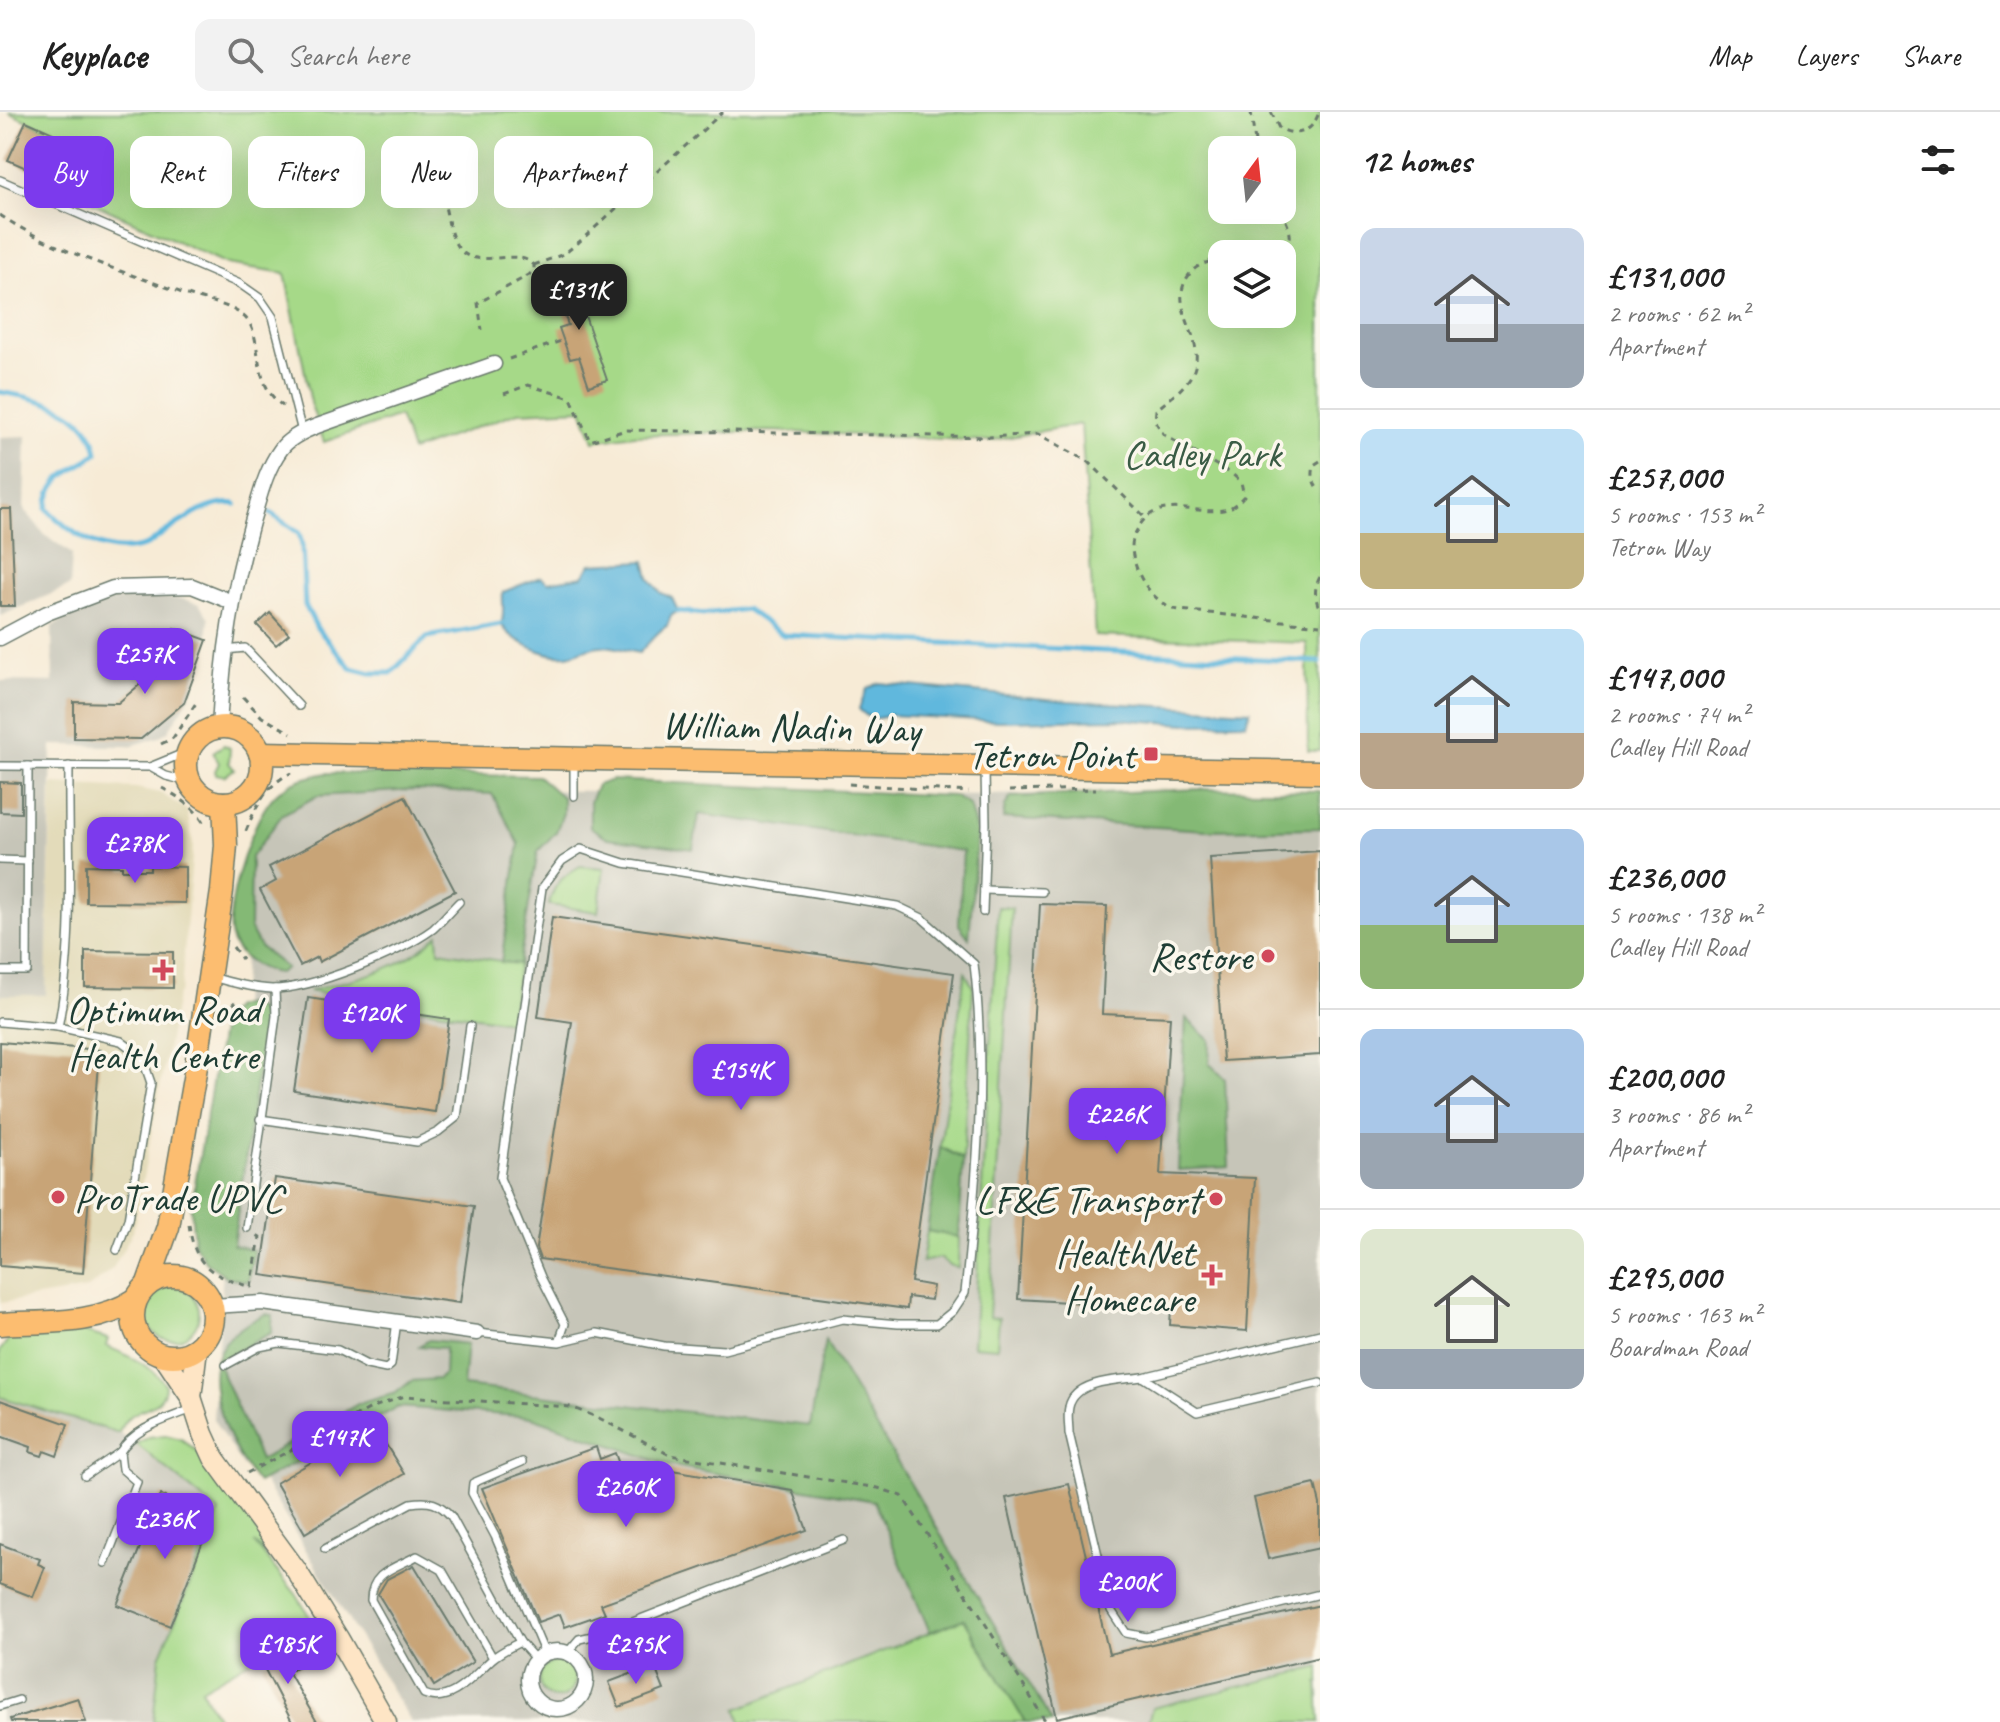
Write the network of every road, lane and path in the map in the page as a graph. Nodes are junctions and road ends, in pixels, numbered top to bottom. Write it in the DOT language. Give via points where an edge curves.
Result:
graph roads {
  1 [pos="723,112"];
  2 [pos="1251,112"];
  3 [pos="1271,112"];
  4 [pos="1319,112"];
  5 [pos="1254,136"];
  6 [pos="0,180"];
  7 [pos="445,208"];
  8 [pos="0,215"];
  9 [pos="1208,262"];
  10 [pos="534,265"];
  11 [pos="482,330"];
  12 [pos="564,340"];
  13 [pos="494,364"];
  14 [pos="504,394"];
  15 [pos="297,412"];
  16 [pos="302,432"];
  17 [pos="1320,461"];
  18 [pos="1320,491"];
  19 [pos="1145,517"];
  20 [pos="1320,577"];
  21 [pos="232,602"];
  22 [pos="1320,611"];
  23 [pos="1320,625"];
  24 [pos="0,638"];
  25 [pos="224,650"];
  26 [pos="243,697"];
  27 [pos="198,700"];
  28 [pos="299,706"];
  29 [pos="219,727"];
  30 [pos="291,733"];
  31 [pos="161,744"];
  32 [pos="189,751"];
  33 [pos="260,753"];
  34 [pos="574,758"];
  35 [pos="0,766"];
  36 [pos="28,766"];
  37 [pos="69,766"];
  38 [pos="985,766"];
  39 [pos="150,767"];
  40 [pos="302,769"];
  41 [pos="1320,772"];
  42 [pos="190,782"];
  43 [pos="162,788"];
  44 [pos="574,796"];
  45 [pos="224,803"];
  46 [pos="206,827"];
  47 [pos="243,839"];
  48 [pos="0,860"];
  49 [pos="28,861"];
  50 [pos="984,890"];
  51 [pos="1042,892"];
  52 [pos="459,902"];
  53 [pos="983,912"];
  54 [pos="232,945"];
  55 [pos="242,959"];
  56 [pos="0,971"];
  57 [pos="210,977"];
  58 [pos="275,989"];
  59 [pos="236,1002"];
  60 [pos="220,1017"];
  61 [pos="0,1022"];
  62 [pos="470,1026"];
  63 [pos="58,1027"];
  64 [pos="260,1119"];
  65 [pos="188,1213"];
  66 [pos="168,1227"];
  67 [pos="247,1228"];
  68 [pos="117,1250"];
  69 [pos="189,1278"];
  70 [pos="141,1292"];
  71 [pos="212,1306"];
  72 [pos="83,1320"];
  73 [pos="397,1321"];
  74 [pos="0,1324"];
  75 [pos="477,1333"];
  76 [pos="1320,1334"];
  77 [pos="139,1339"];
  78 [pos="559,1342"];
  79 [pos="197,1348"];
  80 [pos="163,1355"];
  81 [pos="226,1365"];
  82 [pos="1143,1377"];
  83 [pos="1320,1383"];
  84 [pos="193,1402"];
  85 [pos="120,1452"];
  86 [pos="522,1462"];
  87 [pos="85,1476"];
  88 [pos="230,1482"];
  89 [pos="844,1540"];
  90 [pos="325,1549"];
  91 [pos="105,1563"];
  92 [pos="1320,1594"];
  93 [pos="520,1642"];
  94 [pos="567,1653"];
  95 [pos="541,1657"];
  96 [pos="493,1658"];
  97 [pos="19,1700"];
  98 [pos="0,1706"];
  99 [pos="571,1715"];
  100 [pos="386,1722"];
  101 [pos="1046,1722"];
  1 -- 10 [label="path" via="579,242"];
  2 -- 5 [label="path"];
  3 -- 4 [label="path" via="1279,128 1295,134 1309,129"];
  6 -- 15 [label="lane" via="240,284 260,298 273,317"];
  7 -- 10 [label="path" via="456,245 465,255 522,259"];
  8 -- 15 [label="path" via="30,234 245,316 269,396"];
  9 -- 19 [label="path" via="1193,269 1182,284 1181,304 1196,353 1194,369 1156,410 1155,421 1164,435 1232,474 1241,482 1244,496 1223,510 1166,509"];
  10 -- 11 [label="path" via="529,275 478,303"];
  12 -- 13 [label="path"];
  13 -- 16 [label="street"];
  14 -- 19 [label="path" via="528,385 571,398 590,441 626,430 1038,434 1089,462"];
  15 -- 16 [label="lane"];
  16 -- 21 [label="street" via="283,446 267,472"];
  17 -- 18 [label="path" via="1312,475"];
  19 -- 23 [label="path" via="1131,546 1135,563 1146,588 1171,609"];
  20 -- 22 [label="path" via="1315,596"];
  21 -- 24 [label="street" via="192,586 113,588"];
  21 -- 25 [label="street"];
  25 -- 28 [label="lane" via="245,648"];
  25 -- 29 [label="street"];
  26 -- 30 [label="path" via="262,717"];
  27 -- 31 [label="path" via="173,738"];
  29 -- 32 [label="main road" via="196,738"];
  29 -- 33 [label="main road" via="244,732"];
  32 -- 39 [label="lane"];
  32 -- 42 [label="main road"];
  33 -- 34 [label="main road, William Nadin Way"];
  33 -- 45 [label="main road" via="256,788 240,801"];
  34 -- 38 [label="main road, William Nadin Way"];
  34 -- 44 [label="lane"];
  35 -- 36 [label="lane"];
  36 -- 37 [label="lane"];
  36 -- 49 [label="lane"];
  37 -- 39 [label="lane"];
  37 -- 63 [label="lane" via="67,923"];
  38 -- 41 [label="main road, William Nadin Way"];
  38 -- 50 [label="lane"];
  39 -- 42 [label="lane"];
  40 -- 47 [label="path" via="269,789"];
  42 -- 45 [label="main road" via="209,799"];
  43 -- 46 [label="path" via="182,799"];
  45 -- 57 [label="main road" via="226,845"];
  48 -- 49 [label="lane"];
  49 -- 56 [label="lane" via="27,971"];
  50 -- 51 [label="lane"];
  50 -- 53 [label="lane"];
  52 -- 58 [label="lane" via="433,928 374,959"];
  54 -- 55 [label="path"];
  57 -- 58 [label="lane"];
  57 -- 66 [label="main road"];
  58 -- 64 [label="lane" via="276,1016"];
  59 -- 60 [label="path"];
  61 -- 63 [label="lane"];
  62 -- 64 [label="lane" via="457,1117 417,1142"];
  63 -- 68 [label="lane" via="121,1041 142,1057 151,1083 128,1220"];
  64 -- 67 [label="lane"];
  65 -- 67 [label="path" via="191,1241 203,1264 217,1277 251,1287 260,1237"];
  66 -- 69 [label="main road"];
  66 -- 70 [label="main road"];
  69 -- 70 [label="main road" via="166,1276"];
  69 -- 71 [label="main road" via="201,1286"];
  70 -- 72 [label="main road" via="118,1311"];
  70 -- 77 [label="main road" via="133,1326"];
  71 -- 73 [label="street" via="263,1303"];
  71 -- 79 [label="main road" via="212,1325"];
  72 -- 74 [label="main road"];
  72 -- 77 [label="main road"];
  73 -- 75 [label="street"];
  73 -- 81 [label="lane" via="386,1369 338,1350 279,1343"];
  75 -- 78 [label="lane"];
  76 -- 82 [label="lane"];
  77 -- 80 [label="main road"];
  78 -- 78 [label="lane" via="597,1333 724,1350 842,1319 937,1324 953,1311 965,1293 971,1224 980,1011 974,964 922,918 897,906 624,863 581,849 562,861 542,888 500,1178 565,1324"];
  79 -- 80 [label="main road" via="185,1355"];
  79 -- 84 [label="street"];
  80 -- 84 [label="street"];
  82 -- 83 [label="lane" via="1197,1412"];
  82 -- 92 [label="lane" via="1079,1391 1068,1408 1069,1433 1111,1610 1126,1633 1146,1637"];
  84 -- 85 [label="lane" via="137,1432"];
  84 -- 88 [label="street" via="214,1458"];
  85 -- 87 [label="lane"];
  85 -- 91 [label="lane" via="122,1469 137,1482"];
  86 -- 95 [label="lane" via="473,1483 472,1493 495,1536"];
  88 -- 100 [label="street" via="296,1570"];
  88 -- 101 [label="path" via="371,1408 405,1396 571,1407 670,1455 878,1488 902,1496"];
  89 -- 94 [label="lane" via="579,1639"];
  90 -- 93 [label="lane" via="411,1503 427,1500 441,1505"];
  93 -- 95 [label="lane"];
  93 -- 96 [label="lane"];
  94 -- 95 [label="street"];
  94 -- 99 [label="street" via="582,1666 586,1685"];
  95 -- 99 [label="street" via="528,1678 533,1697"];
  96 -- 96 [label="lane" via="476,1677 444,1696 424,1694 371,1600 376,1578 417,1556 430,1561 442,1570"];
  97 -- 98 [label="lane"];
}
